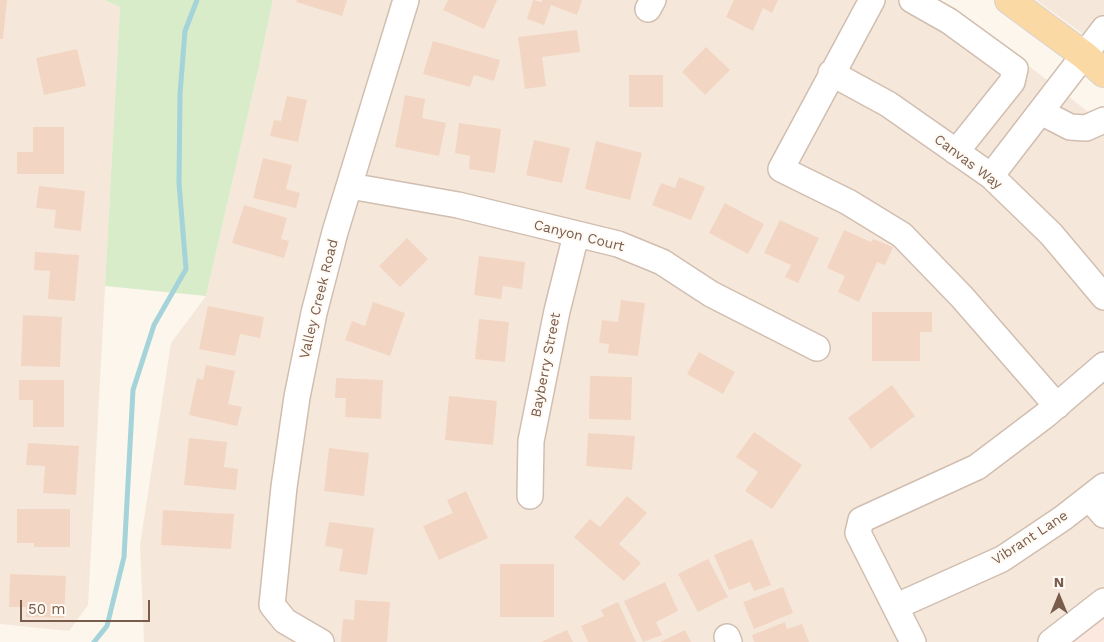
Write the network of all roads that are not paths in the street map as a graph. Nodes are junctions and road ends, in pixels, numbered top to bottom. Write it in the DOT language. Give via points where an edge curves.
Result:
graph roads {
  1 [pos="406,0"];
  2 [pos="872,0"];
  3 [pos="912,0"];
  4 [pos="1009,0"];
  5 [pos="1104,29"];
  6 [pos="1094,64"];
  7 [pos="831,74"];
  8 [pos="1041,112"];
  9 [pos="1104,120"];
  10 [pos="956,152"];
  11 [pos="991,176"];
  12 [pos="350,186"];
  13 [pos="576,235"];
  14 [pos="1104,297"];
  15 [pos="817,348"];
  16 [pos="1104,366"];
  17 [pos="1057,406"];
  18 [pos="530,496"];
  19 [pos="1099,500"];
  20 [pos="1104,601"];
  21 [pos="897,606"];
  22 [pos="320,642"];
  23 [pos="913,642"];
  24 [pos="1051,642"];
  1 -- 12 [label="street, Valley Creek Road"];
  2 -- 7 [label="street"];
  3 -- 10 [label="street" via="1015,69 1012,82"];
  4 -- 6 [label="main road"];
  5 -- 6 [label="street"];
  6 -- 8 [label="street"];
  7 -- 10 [label="street, Canvas Way" via="888,104"];
  7 -- 17 [label="street" via="781,169 848,202 902,235 962,297"];
  8 -- 9 [label="street" via="1070,127 1086,128"];
  8 -- 11 [label="street"];
  10 -- 11 [label="street, Canvas Way"];
  11 -- 14 [label="street, Canvas Way" via="1051,234"];
  12 -- 13 [label="street, Canyon Court" via="458,205"];
  12 -- 22 [label="street, Valley Creek Road" via="314,313 297,397 272,605 285,621"];
  13 -- 15 [label="street, Canyon Court" via="618,244 662,262 711,294"];
  13 -- 18 [label="street, Bayberry Street" via="531,441"];
  16 -- 17 [label="street"];
  17 -- 21 [label="street" via="977,467 861,520 858,533"];
  19 -- 21 [label="street, Vibrant Lane" via="1063,518 1002,558"];
  20 -- 24 [label="street"];
  21 -- 23 [label="street"];
}
